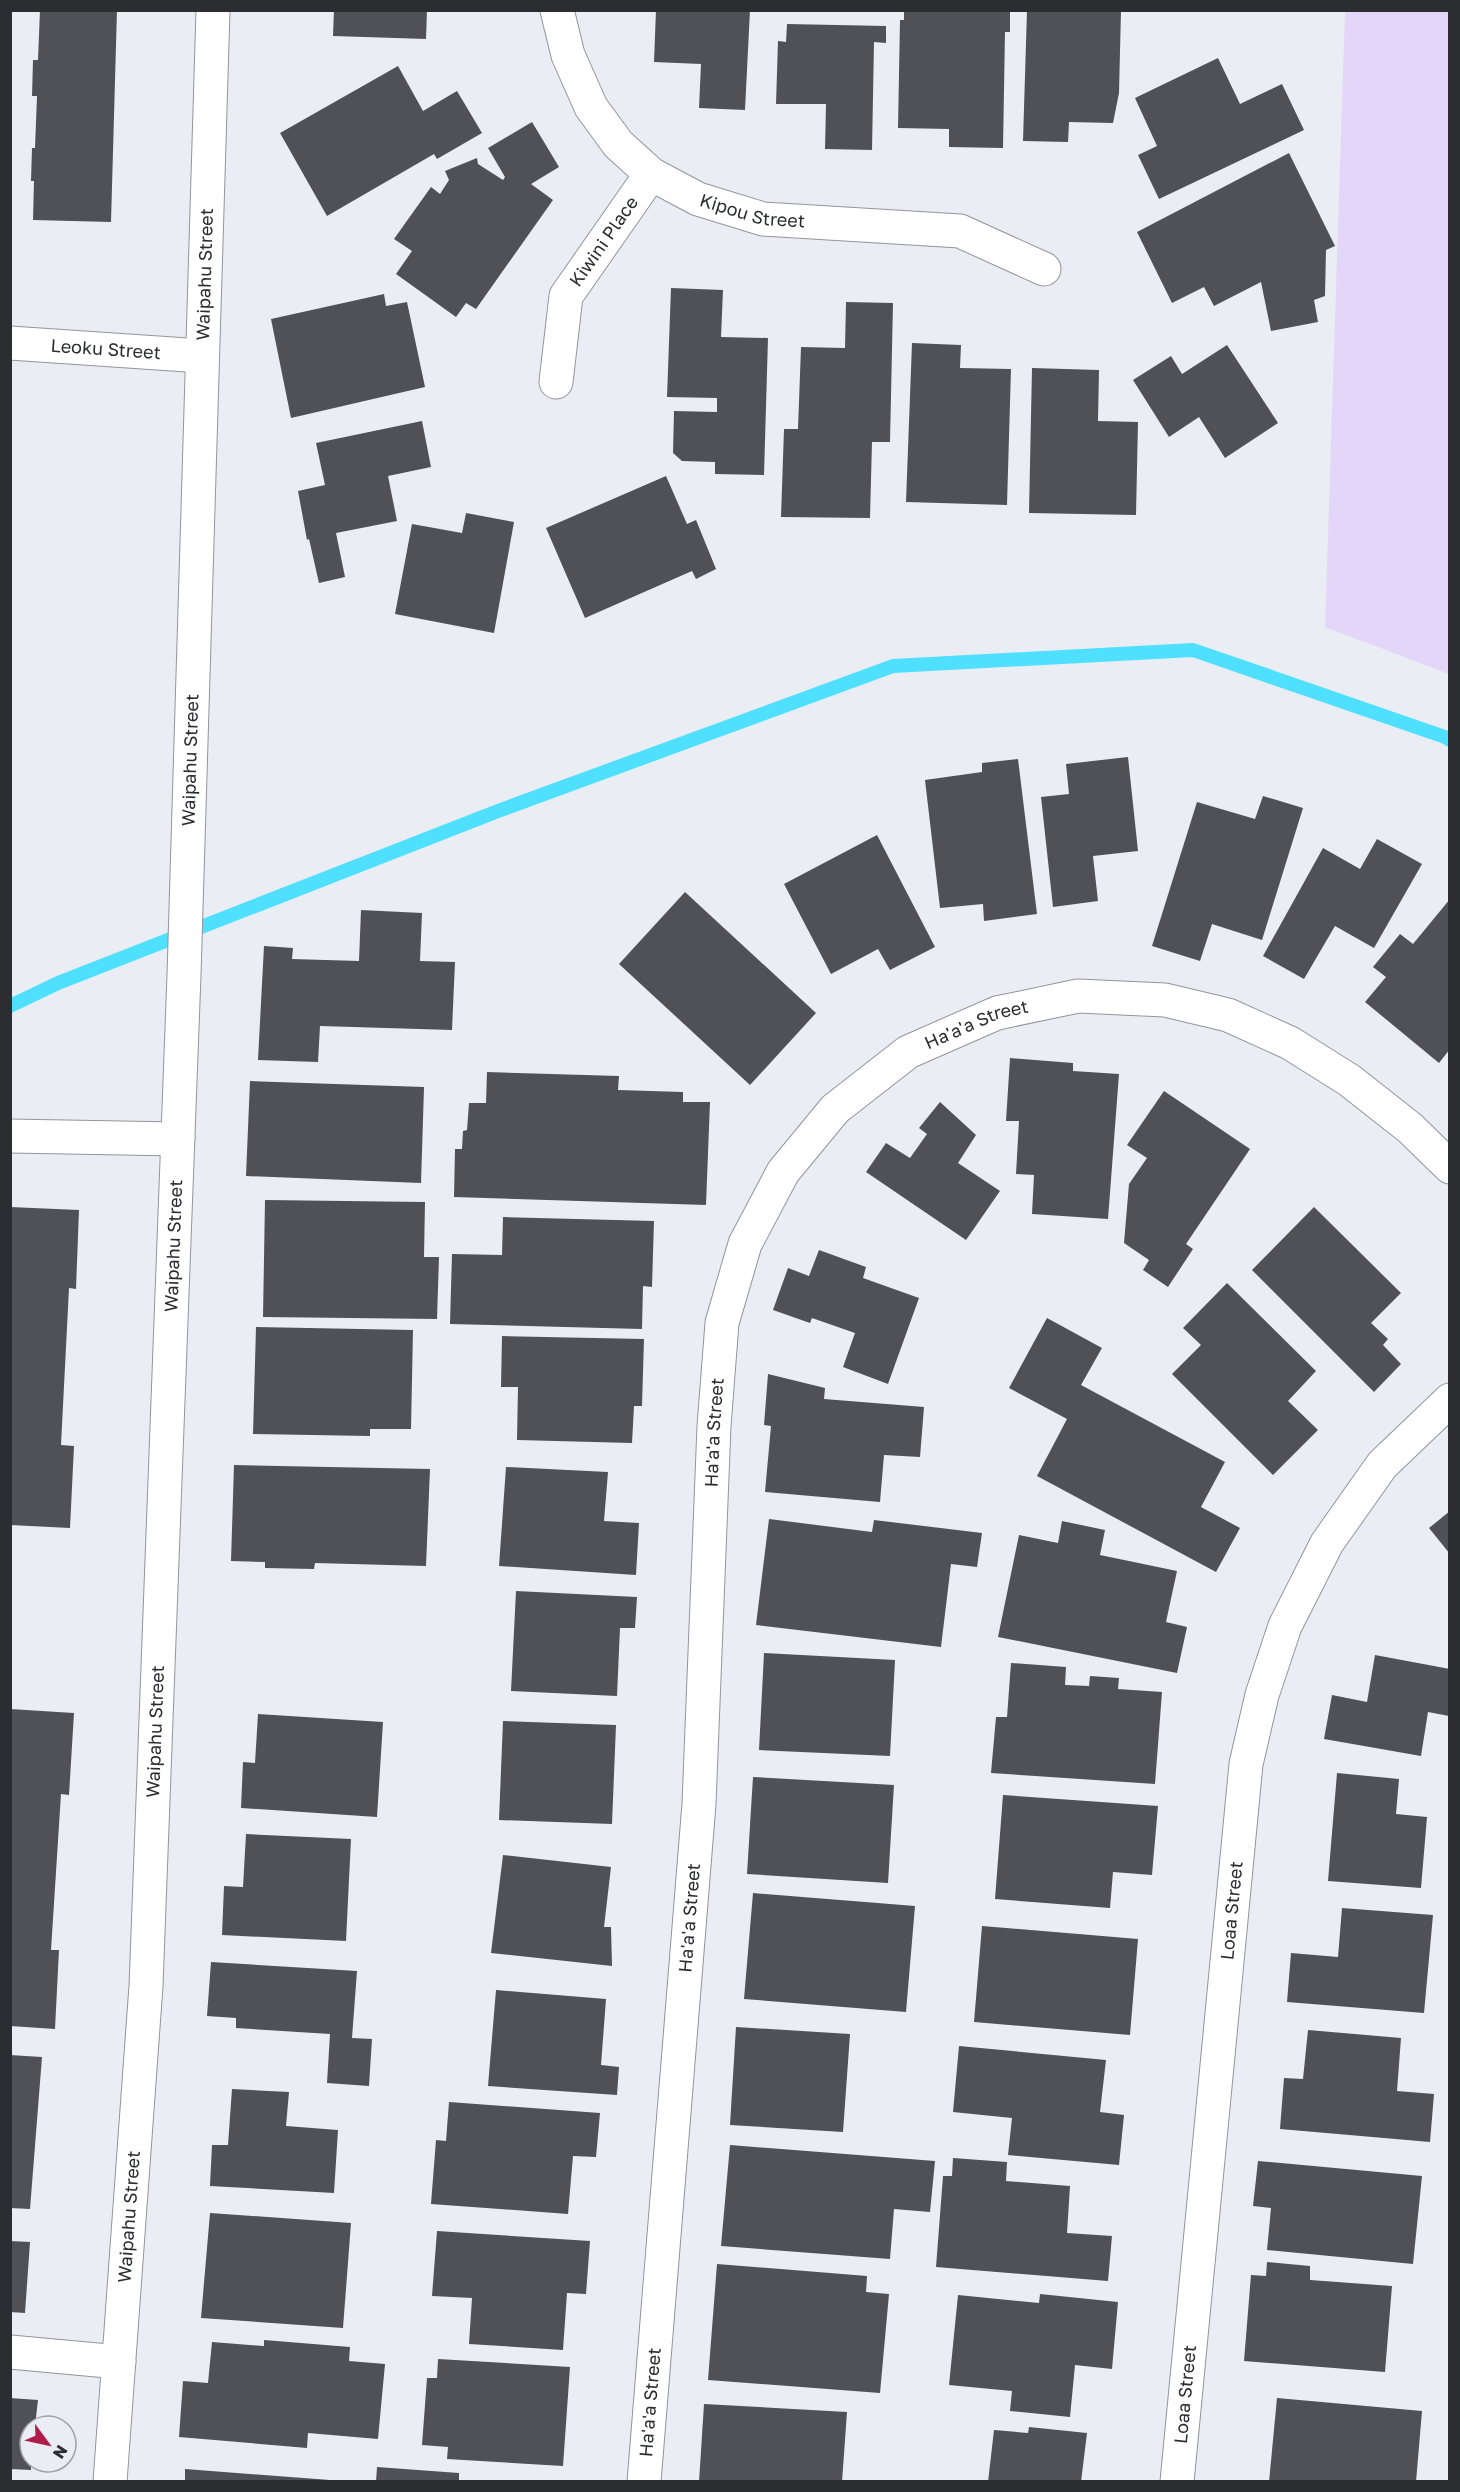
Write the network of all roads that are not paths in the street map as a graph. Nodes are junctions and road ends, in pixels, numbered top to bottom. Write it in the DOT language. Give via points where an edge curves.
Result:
graph roads {
  1 [pos="213,10"];
  2 [pos="558,10"];
  3 [pos="651,174"];
  4 [pos="1044,269"];
  5 [pos="10,343"];
  6 [pos="202,356"];
  7 [pos="556,382"];
  8 [pos="10,1136"];
  9 [pos="178,1139"];
  10 [pos="1449,1167"];
  11 [pos="1449,1400"];
  12 [pos="10,2352"];
  13 [pos="119,2362"];
  14 [pos="110,2481"];
  15 [pos="644,2481"];
  16 [pos="1177,2481"];
  1 -- 6 [label="street, Waipahu Street"];
  2 -- 3 [label="street, Kipou Street" via="568,55 591,107 618,144"];
  3 -- 4 [label="street, Kipou Street" via="698,199 763,219 960,231"];
  3 -- 7 [label="street, Kiwini Place" via="566,296"];
  5 -- 6 [label="street, Leoku Street"];
  6 -- 9 [label="street, Waipahu Street"];
  8 -- 9 [label="street"];
  9 -- 13 [label="street, Waipahu Street" via="146,1986"];
  10 -- 15 [label="street, Ha'a'a Street" via="1410,1128 1349,1080 1290,1043 1228,1015 1165,1000 1078,996 997,1012 908,1052 835,1109 783,1172 745,1244 722,1323 699,1804"];
  11 -- 16 [label="street, Loaa Street" via="1382,1465 1327,1543 1285,1626 1262,1695 1246,1764"];
  12 -- 13 [label="street"];
  13 -- 14 [label="street, Waipahu Street"];
}
